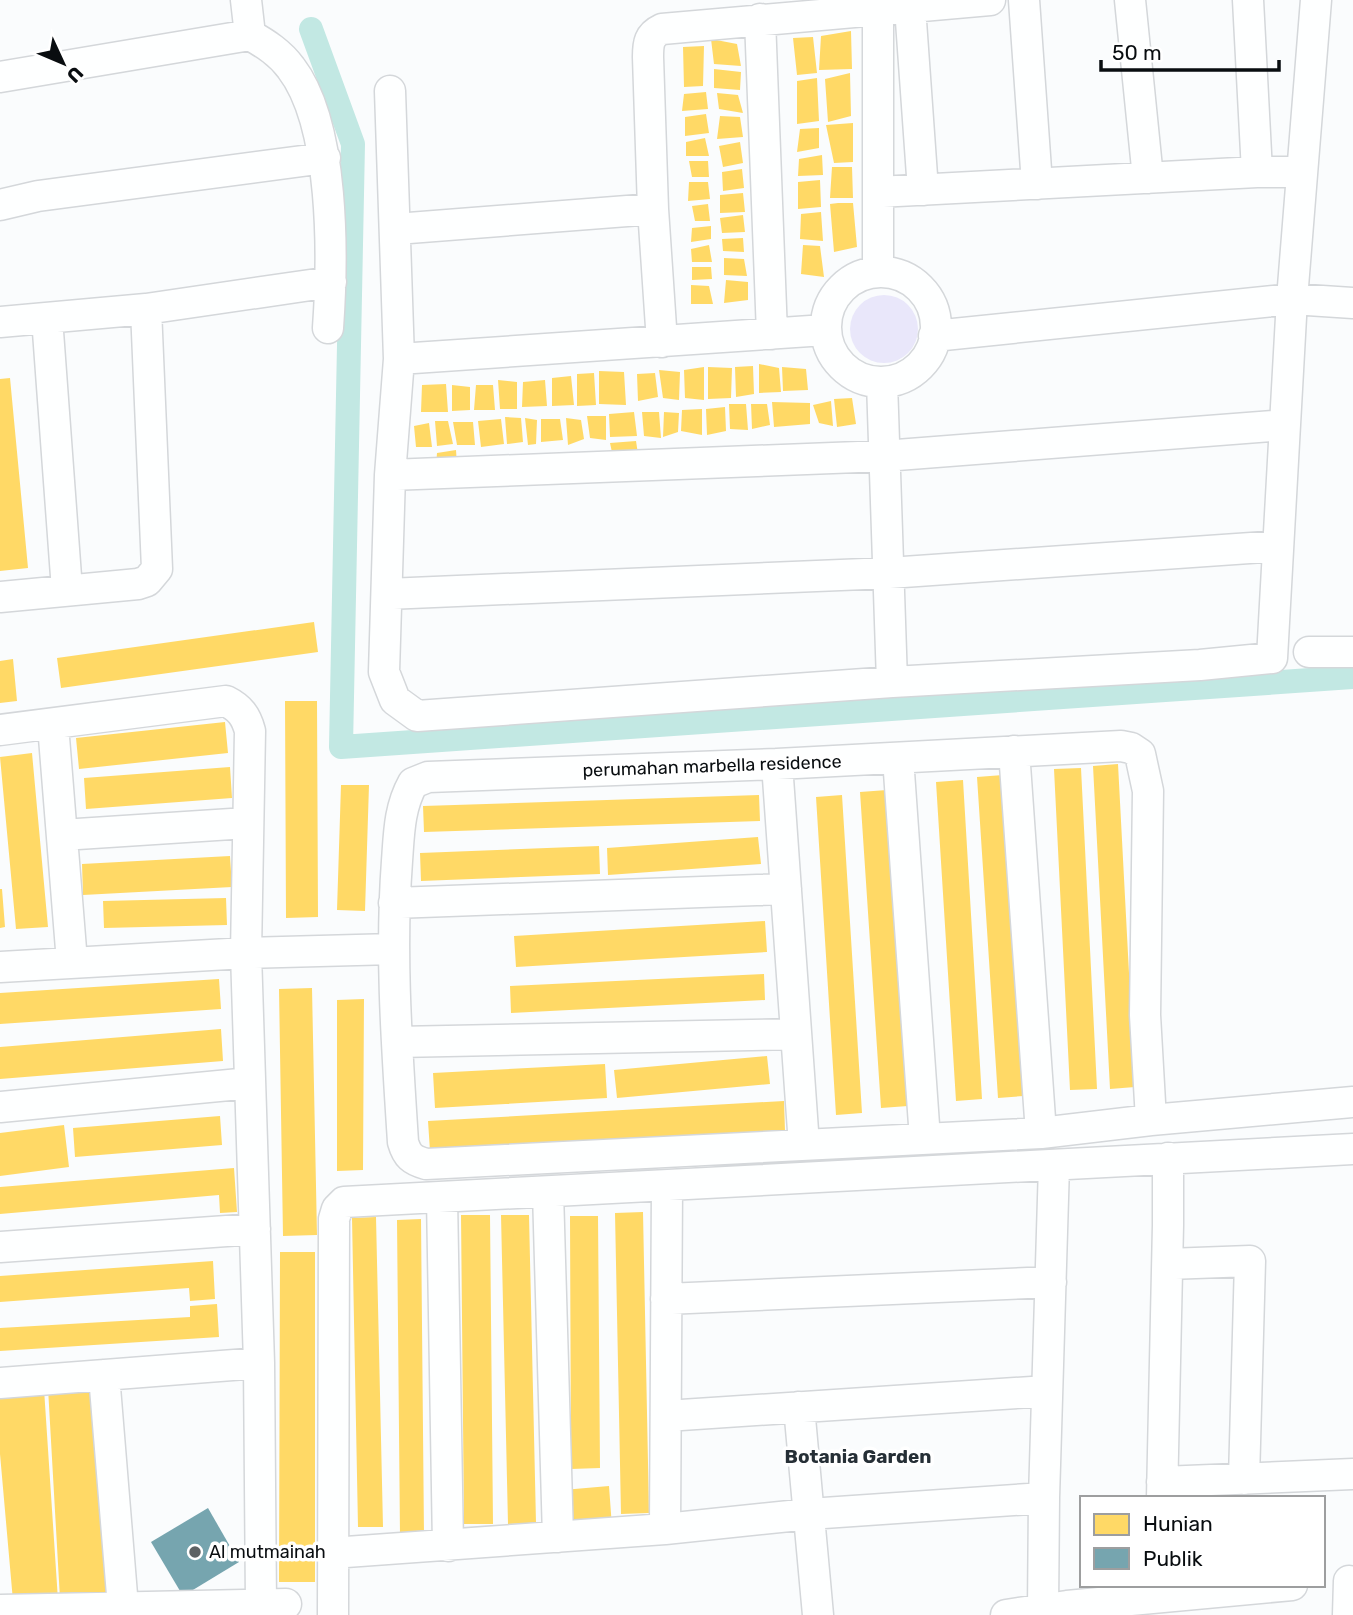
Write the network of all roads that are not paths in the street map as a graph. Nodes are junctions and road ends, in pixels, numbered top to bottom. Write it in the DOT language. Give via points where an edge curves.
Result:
graph roads {
  1 [pos="246,0"];
  2 [pos="990,0"];
  3 [pos="1024,0"];
  4 [pos="1130,0"];
  5 [pos="1248,0"];
  6 [pos="1316,0"];
  7 [pos="910,7"];
  8 [pos="878,10"];
  9 [pos="760,19"];
  10 [pos="250,34"];
  11 [pos="0,77"];
  12 [pos="390,91"];
  13 [pos="325,158"];
  14 [pos="1257,172"];
  15 [pos="1302,172"];
  16 [pos="1148,178"];
  17 [pos="1037,184"];
  18 [pos="923,190"];
  19 [pos="878,192"];
  20 [pos="0,205"];
  21 [pos="653,209"];
  22 [pos="396,229"];
  23 [pos="878,272"];
  24 [pos="331,282"];
  25 [pos="1292,299"];
  26 [pos="1353,303"];
  27 [pos="146,309"];
  28 [pos="47,318"];
  29 [pos="0,322"];
  30 [pos="328,328"];
  31 [pos="825,330"];
  32 [pos="772,334"];
  33 [pos="934,336"];
  34 [pos="662,342"];
  35 [pos="400,359"];
  36 [pos="882,382"];
  37 [pos="1284,425"];
  38 [pos="884,456"];
  39 [pos="390,475"];
  40 [pos="1278,546"];
  41 [pos="888,573"];
  42 [pos="66,590"];
  43 [pos="387,594"];
  44 [pos="0,597"];
  45 [pos="1309,652"];
  46 [pos="1353,652"];
  47 [pos="892,682"];
  48 [pos="53,725"];
  49 [pos="0,730"];
  50 [pos="1014,751"];
  51 [pos="898,758"];
  52 [pos="777,764"];
  53 [pos="247,823"];
  54 [pos="62,835"];
  55 [pos="786,889"];
  56 [pos="394,903"];
  57 [pos="394,949"];
  58 [pos="246,953"];
  59 [pos="72,962"];
  60 [pos="0,967"];
  61 [pos="796,1034"];
  62 [pos="397,1042"];
  63 [pos="250,1083"];
  64 [pos="1353,1102"];
  65 [pos="0,1107"];
  66 [pos="1151,1120"];
  67 [pos="1041,1133"];
  68 [pos="925,1139"];
  69 [pos="804,1145"];
  70 [pos="1353,1149"];
  71 [pos="1168,1158"];
  72 [pos="1054,1165"];
  73 [pos="667,1185"];
  74 [pos="548,1192"];
  75 [pos="442,1197"];
  76 [pos="255,1229"];
  77 [pos="0,1247"];
  78 [pos="1168,1264"];
  79 [pos="1051,1282"];
  80 [pos="666,1299"];
  81 [pos="259,1363"];
  82 [pos="104,1376"];
  83 [pos="0,1383"];
  84 [pos="1047,1391"];
  85 [pos="799,1407"];
  86 [pos="666,1416"];
  87 [pos="1353,1474"];
  88 [pos="1244,1479"];
  89 [pos="1162,1490"];
  90 [pos="1044,1499"];
  91 [pos="809,1514"];
  92 [pos="665,1528"];
  93 [pos="558,1537"];
  94 [pos="448,1546"];
  95 [pos="332,1553"];
  96 [pos="1342,1582"];
  97 [pos="1273,1587"];
  98 [pos="0,1598"];
  99 [pos="1169,1598"];
  100 [pos="123,1607"];
  101 [pos="0,1610"];
  102 [pos="1059,1610"];
  103 [pos="333,1615"];
  104 [pos="818,1615"];
  105 [pos="1006,1615"];
  106 [pos="1348,1615"];
  1 -- 10 [label="street"];
  2 -- 7 [label="street"];
  3 -- 17 [label="street"];
  4 -- 16 [label="street"];
  5 -- 14 [label="street"];
  6 -- 15 [label="street"];
  7 -- 8 [label="street"];
  7 -- 18 [label="street"];
  8 -- 9 [label="street"];
  8 -- 19 [label="street"];
  9 -- 21 [label="street" via="662,29 648,42"];
  9 -- 32 [label="street"];
  10 -- 11 [label="street"];
  10 -- 13 [label="street" via="272,47 292,69 310,104"];
  12 -- 22 [label="street"];
  13 -- 20 [label="street"];
  13 -- 24 [label="street"];
  14 -- 15 [label="street"];
  14 -- 16 [label="street"];
  15 -- 25 [label="street"];
  16 -- 17 [label="street"];
  17 -- 18 [label="street"];
  18 -- 19 [label="street"];
  19 -- 23 [label="street"];
  21 -- 22 [label="street"];
  21 -- 34 [label="street"];
  22 -- 35 [label="street"];
  23 -- 31 [label="street" via="846,284 835,297"];
  23 -- 33 [label="street" via="895,274 924,292 936,324"];
  24 -- 27 [label="street"];
  24 -- 30 [label="street"];
  25 -- 26 [label="street"];
  25 -- 33 [label="street"];
  25 -- 37 [label="street"];
  27 -- 28 [label="street"];
  27 -- 42 [label="street" via="157,569 138,584"];
  28 -- 29 [label="street"];
  28 -- 42 [label="street"];
  31 -- 32 [label="street"];
  31 -- 36 [label="street" via="840,365 855,376"];
  32 -- 34 [label="street"];
  33 -- 36 [label="street" via="925,360 911,373"];
  34 -- 35 [label="street"];
  35 -- 39 [label="street"];
  36 -- 38 [label="street"];
  37 -- 38 [label="street"];
  37 -- 40 [label="street"];
  38 -- 39 [label="street"];
  38 -- 41 [label="street"];
  39 -- 43 [label="street"];
  40 -- 41 [label="street"];
  40 -- 47 [label="street" via="1272,658"];
  41 -- 43 [label="street"];
  41 -- 47 [label="street"];
  42 -- 44 [label="street"];
  43 -- 47 [label="street" via="384,672 395,700 417,716"];
  45 -- 46 [label="street"];
  48 -- 49 [label="street"];
  48 -- 53 [label="street" via="226,701 238,707 250,732"];
  48 -- 54 [label="street"];
  50 -- 51 [label="street, perumahan marbella residence"];
  50 -- 66 [label="street, perumahan marbella residence" via="1121,746 1140,754 1148,791 1145,1015"];
  50 -- 67 [label="street"];
  51 -- 52 [label="street, perumahan marbella residence"];
  51 -- 68 [label="street"];
  52 -- 55 [label="street"];
  52 -- 56 [label="street, perumahan marbella residence" via="428,778 413,783 401,810"];
  53 -- 54 [label="street"];
  53 -- 58 [label="street"];
  54 -- 59 [label="street"];
  55 -- 56 [label="street"];
  55 -- 61 [label="street"];
  56 -- 57 [label="street, perumahan marbella residence"];
  57 -- 58 [label="street"];
  57 -- 62 [label="street, perumahan marbella residence"];
  58 -- 59 [label="street"];
  58 -- 63 [label="street"];
  59 -- 60 [label="street"];
  61 -- 62 [label="street"];
  61 -- 69 [label="street"];
  62 -- 69 [label="street, perumahan marbella residence" via="403,1142 413,1160 426,1164"];
  63 -- 65 [label="street"];
  63 -- 76 [label="street"];
  64 -- 66 [label="street"];
  66 -- 67 [label="street"];
  67 -- 68 [label="street"];
  68 -- 69 [label="street"];
  70 -- 71 [label="street"];
  71 -- 72 [label="street"];
  71 -- 78 [label="street"];
  72 -- 73 [label="street"];
  72 -- 79 [label="street"];
  73 -- 74 [label="street"];
  73 -- 80 [label="street"];
  74 -- 75 [label="street"];
  74 -- 93 [label="street"];
  75 -- 94 [label="street"];
  75 -- 95 [label="street" via="344,1202 337,1209"];
  76 -- 77 [label="street"];
  76 -- 81 [label="street"];
  78 -- 88 [label="street" via="1250,1261"];
  78 -- 89 [label="street"];
  79 -- 80 [label="street"];
  79 -- 84 [label="street"];
  80 -- 86 [label="street"];
  81 -- 82 [label="street"];
  81 -- 100 [label="street" via="273,1604"];
  82 -- 83 [label="street"];
  82 -- 100 [label="street"];
  84 -- 85 [label="street"];
  84 -- 90 [label="street"];
  85 -- 86 [label="street"];
  85 -- 91 [label="street"];
  86 -- 92 [label="street"];
  87 -- 88 [label="street"];
  88 -- 89 [label="street"];
  90 -- 91 [label="street"];
  90 -- 102 [label="street"];
  91 -- 92 [label="street"];
  91 -- 104 [label="street"];
  92 -- 93 [label="street"];
  93 -- 94 [label="street"];
  94 -- 95 [label="street"];
  95 -- 103 [label="street"];
  96 -- 106 [label="street"];
  97 -- 99 [label="street"];
  98 -- 101 [label="street"];
  99 -- 102 [label="street"];
  100 -- 101 [label="street"];
  102 -- 105 [label="street"];
}
